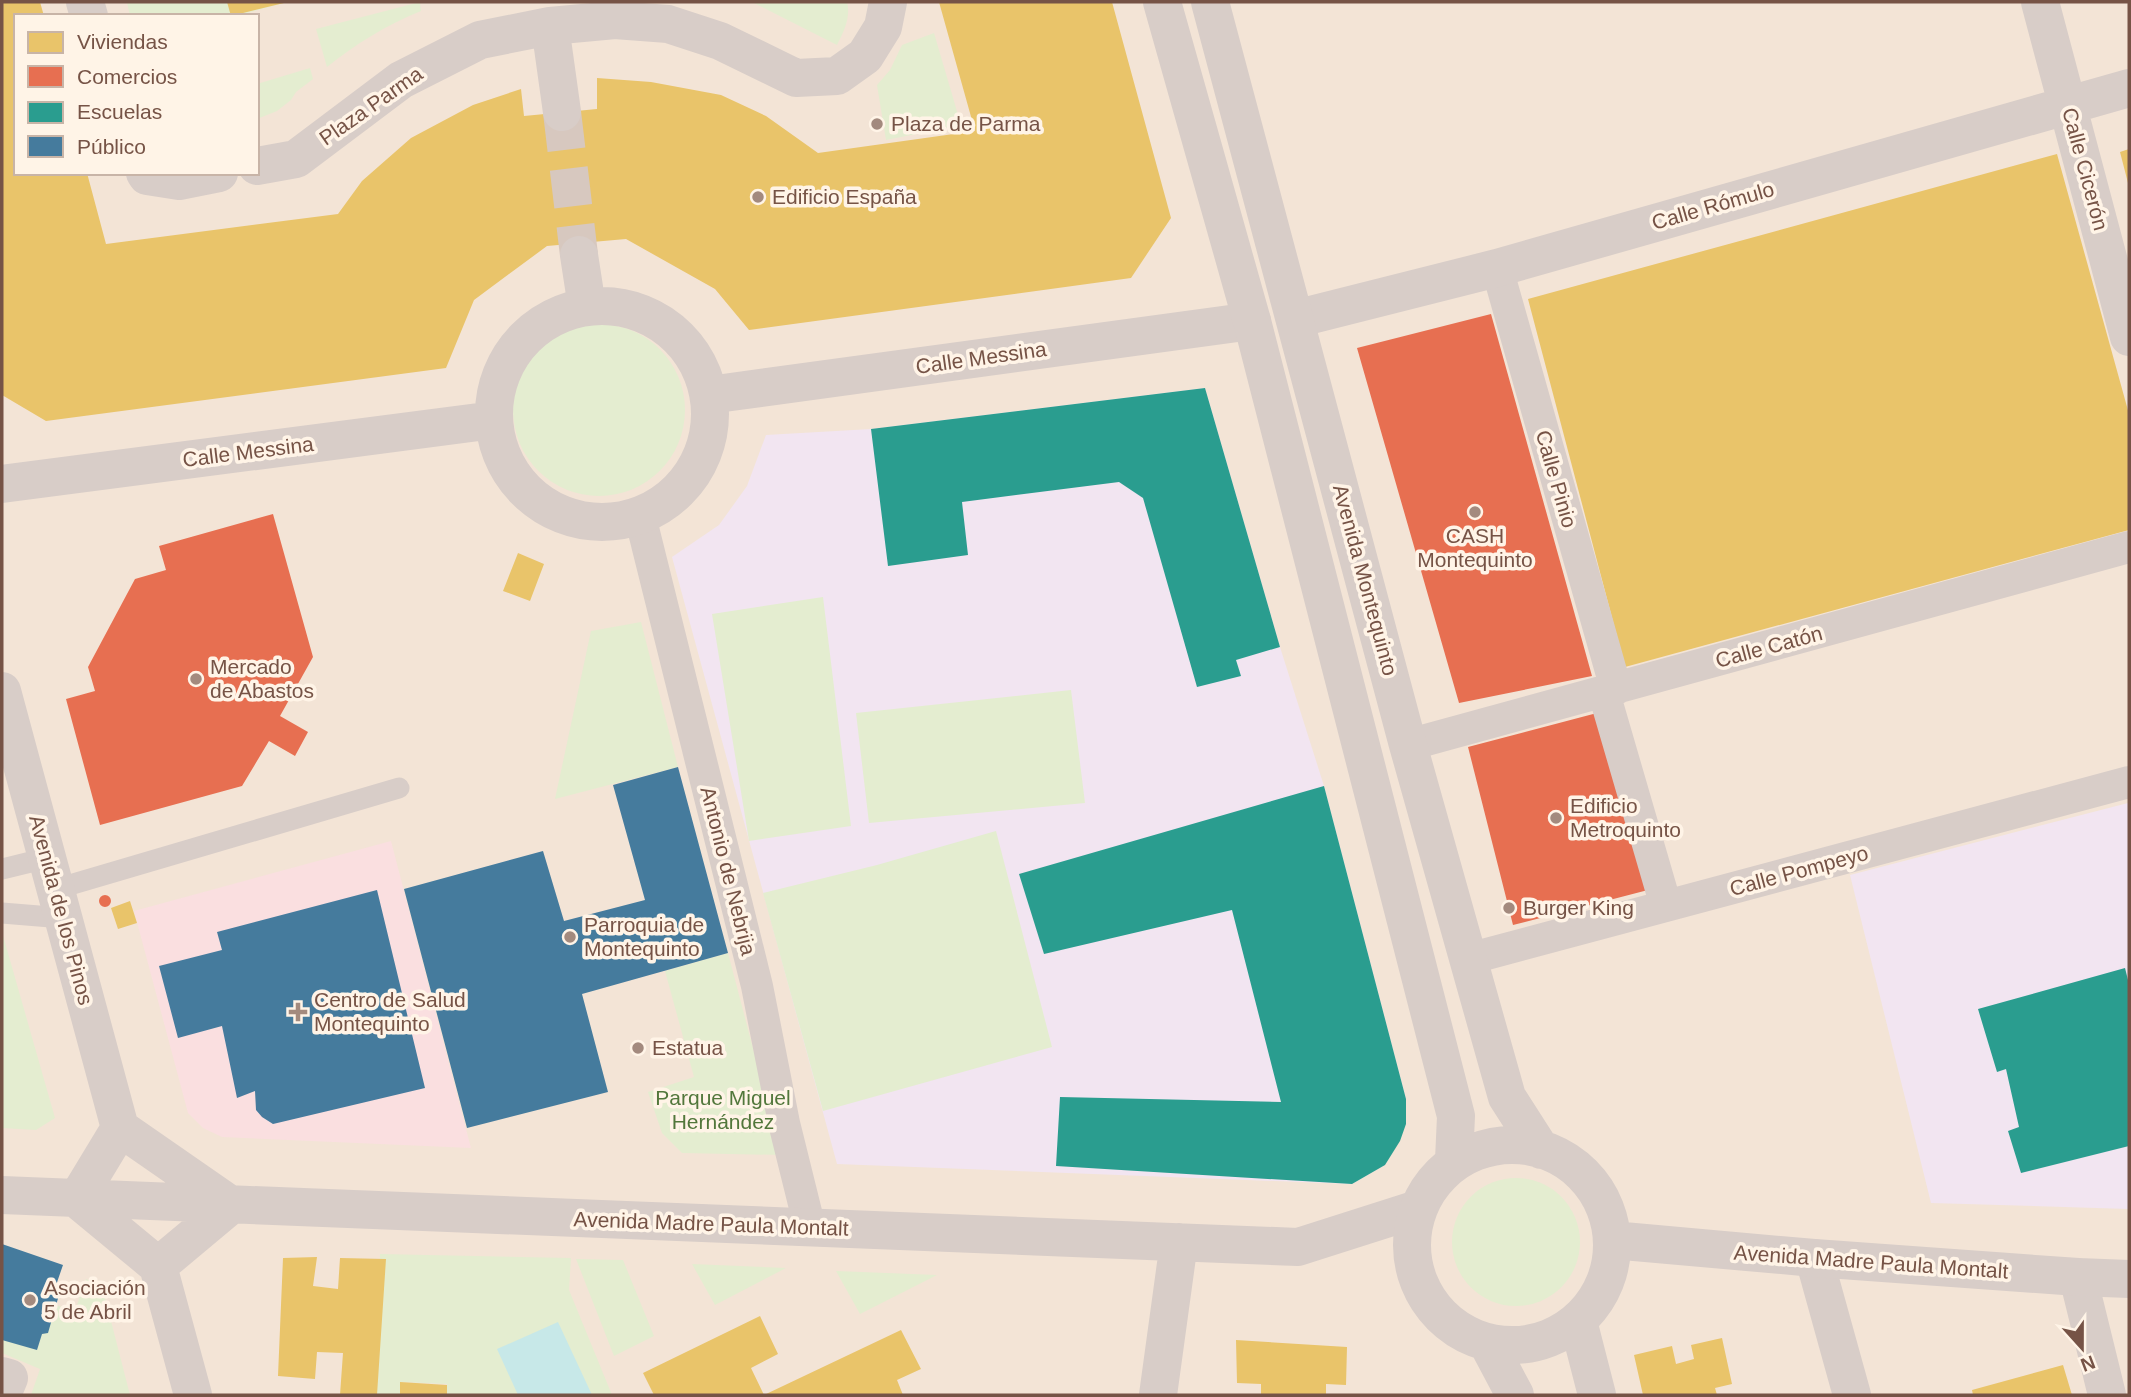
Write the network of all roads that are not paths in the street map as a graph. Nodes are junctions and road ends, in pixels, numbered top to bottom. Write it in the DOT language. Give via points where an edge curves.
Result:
graph roads {
  1 [pos="888,2"];
  2 [pos="1161,2"];
  3 [pos="1210,2"];
  4 [pos="2040,2"];
  5 [pos="550,26"];
  6 [pos="2129,88"];
  7 [pos="2067,105"];
  8 [pos="562,112"];
  9 [pos="259,166"];
  10 [pos="146,175"];
  11 [pos="209,175"];
  12 [pos="579,255"];
  13 [pos="1497,268"];
  14 [pos="587,307"];
  15 [pos="1295,319"];
  16 [pos="1252,321"];
  17 [pos="2129,337"];
  18 [pos="709,395"];
  19 [pos="494,420"];
  20 [pos="2,484"];
  21 [pos="640,516"];
  22 [pos="2129,548"];
  23 [pos="2,691"];
  24 [pos="1610,691"];
  25 [pos="1408,745"];
  26 [pos="2129,782"];
  27 [pos="398,788"];
  28 [pos="2,869"];
  29 [pos="55,888"];
  30 [pos="1666,906"];
  31 [pos="2,913"];
  32 [pos="1468,959"];
  33 [pos="120,1128"];
  34 [pos="1541,1150"];
  35 [pos="1454,1160"];
  36 [pos="2,1195"];
  37 [pos="77,1199"];
  38 [pos="231,1206"];
  39 [pos="1414,1210"];
  40 [pos="810,1228"];
  41 [pos="1612,1240"];
  42 [pos="1179,1242"];
  43 [pos="1814,1258"];
  44 [pos="158,1266"];
  45 [pos="2078,1278"];
  46 [pos="2129,1279"];
  47 [pos="1578,1321"];
  48 [pos="1488,1344"];
  49 [pos="2,1376"];
  50 [pos="2,1395"];
  51 [pos="193,1395"];
  52 [pos="1158,1395"];
  53 [pos="1515,1395"];
  54 [pos="1597,1395"];
  55 [pos="1852,1395"];
  56 [pos="2107,1395"];
  1 -- 5 [label="street, Plaza Parma" via="883,27 864,56 837,76 796,78 720,41 668,24 615,20"];
  2 -- 16 [label="street, Avenida Montequinto"];
  3 -- 15 [label="street, Avenida Montequinto"];
  4 -- 7 [label="street, Calle Cicerón"];
  5 -- 8 [label="street"];
  5 -- 9 [label="street, Plaza Parma" via="480,40 401,80 296,159"];
  6 -- 7 [label="street, Calle Rómulo"];
  7 -- 13 [label="street, Calle Rómulo"];
  7 -- 17 [label="street, Calle Cicerón"];
  10 -- 11 [label="street" via="179,181"];
  12 -- 14 [label="street"];
  13 -- 15 [label="street, Calle Rómulo"];
  13 -- 24 [label="street, Calle Pinio"];
  14 -- 18 [label="street" via="621,307 652,318 679,337 699,363"];
  14 -- 19 [label="street" via="557,316 530,334 510,358 497,388"];
  15 -- 25 [label="street, Avenida Montequinto"];
  16 -- 18 [label="street, Calle Messina"];
  16 -- 35 [label="street, Avenida Montequinto" via="1456,1116"];
  18 -- 21 [label="street" via="709,433 697,468 673,497"];
  19 -- 20 [label="street, Calle Messina"];
  19 -- 21 [label="street" via="501,453 512,473 543,505 574,519 607,523"];
  21 -- 40 [label="street, Antonio de Nebrija" via="757,986"];
  22 -- 24 [label="street, Calle Catón"];
  23 -- 29 [label="street, Avenida de los Pinos"];
  24 -- 25 [label="street, Calle Catón"];
  24 -- 30 [label="street, Calle Pinio"];
  25 -- 32 [label="street, Avenida Montequinto"];
  26 -- 30 [label="street, Calle Pompeyo"];
  27 -- 29 [label="lane"];
  28 -- 29 [label="lane"];
  29 -- 31 [label="lane"];
  29 -- 33 [label="street, Avenida de los Pinos"];
  30 -- 32 [label="street, Calle Pompeyo"];
  32 -- 34 [label="street, Avenida Montequinto" via="1507,1097"];
  33 -- 37 [label="street"];
  33 -- 38 [label="street"];
  34 -- 35 [label="street" via="1493,1147"];
  34 -- 41 [label="street" via="1574,1166 1594,1186 1607,1212"];
  35 -- 39 [label="street"];
  36 -- 37 [label="street, Avenida Madre Paula Montalt"];
  37 -- 38 [label="street, Avenida Madre Paula Montalt"];
  37 -- 44 [label="street"];
  38 -- 40 [label="street, Avenida Madre Paula Montalt"];
  38 -- 44 [label="street"];
  39 -- 42 [label="street, Avenida Madre Paula Montalt" via="1298,1247"];
  39 -- 48 [label="street" via="1415,1271 1426,1298 1445,1320"];
  40 -- 42 [label="street, Avenida Madre Paula Montalt"];
  41 -- 43 [label="street, Avenida Madre Paula Montalt"];
  41 -- 47 [label="street" via="1608,1273 1594,1304"];
  42 -- 52 [label="street"];
  43 -- 45 [label="street, Avenida Madre Paula Montalt"];
  43 -- 55 [label="street"];
  44 -- 51 [label="street"];
  45 -- 46 [label="street, Avenida Madre Paula Montalt"];
  45 -- 56 [label="street"];
  47 -- 48 [label="street" via="1547,1339"];
  47 -- 54 [label="street"];
  48 -- 53 [label="street"];
  49 -- 50 [label="street" via="9,1378"];
}
